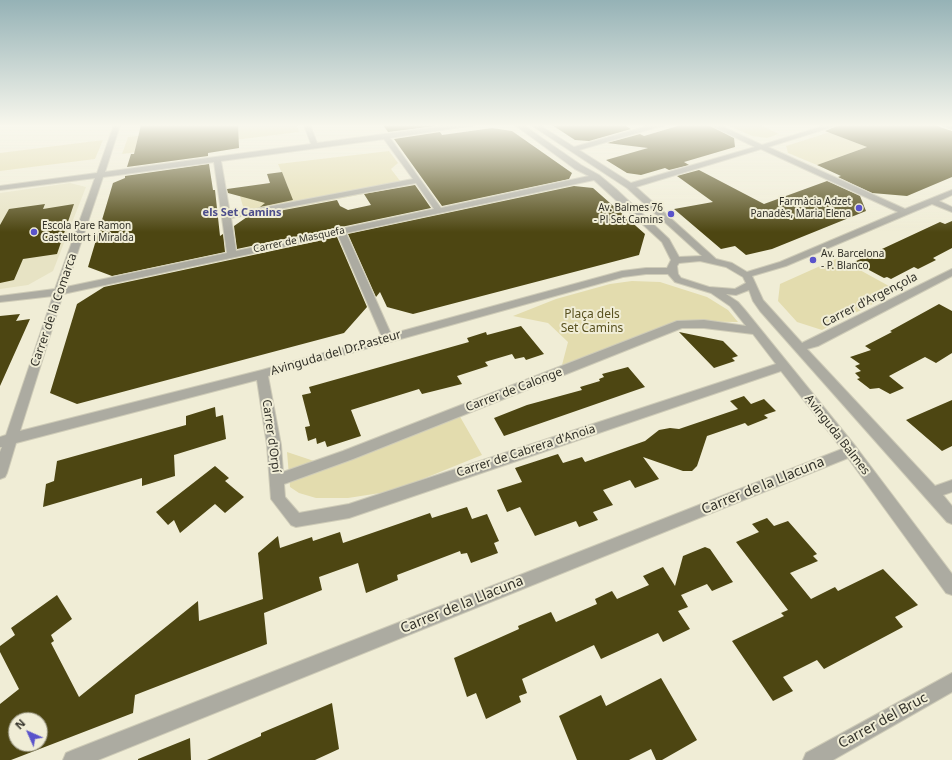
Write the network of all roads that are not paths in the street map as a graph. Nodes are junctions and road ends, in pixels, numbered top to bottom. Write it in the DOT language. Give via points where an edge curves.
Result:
graph roads {
  1 [pos="105,160"];
  2 [pos="213,160"];
  3 [pos="217,160"];
  4 [pos="402,160"];
  5 [pos="568,160"];
  6 [pos="590,160"];
  7 [pos="715,160"];
  8 [pos="790,160"];
  9 [pos="100,175"];
  10 [pos="596,177"];
  11 [pos="416,181"];
  12 [pos="630,186"];
  13 [pos="0,188"];
  14 [pos="952,192"];
  15 [pos="931,200"];
  16 [pos="628,205"];
  17 [pos="440,210"];
  18 [pos="952,210"];
  19 [pos="904,212"];
  20 [pos="226,217"];
  21 [pos="341,231"];
  22 [pos="232,254"];
  23 [pos="676,260"];
  24 [pos="712,260"];
  25 [pos="672,271"];
  26 [pos="952,272"];
  27 [pos="749,280"];
  28 [pos="714,291"];
  29 [pos="59,292"];
  30 [pos="0,300"];
  31 [pos="756,331"];
  32 [pos="388,339"];
  33 [pos="798,348"];
  34 [pos="782,366"];
  35 [pos="262,374"];
  36 [pos="5,441"];
  37 [pos="851,451"];
  38 [pos="0,473"];
  39 [pos="277,480"];
  40 [pos="952,486"];
  41 [pos="932,493"];
  42 [pos="278,499"];
  43 [pos="952,517"];
  44 [pos="952,587"];
  45 [pos="952,682"];
  46 [pos="73,760"];
  47 [pos="813,760"];
  1 -- 9 [label="street, Carrer de la Comarca"];
  2 -- 9 [label="street"];
  3 -- 20 [label="street"];
  4 -- 11 [label="street"];
  5 -- 10 [label="street"];
  6 -- 12 [label="street"];
  7 -- 12 [label="street"];
  8 -- 19 [label="street"];
  9 -- 13 [label="street"];
  9 -- 29 [label="street, Carrer de la Comarca"];
  10 -- 16 [label="street"];
  10 -- 17 [label="street, Carrer de Masquefa"];
  11 -- 17 [label="street"];
  11 -- 20 [label="street"];
  12 -- 16 [label="street" via="631,196"];
  12 -- 24 [label="street"];
  14 -- 15 [label="street"];
  15 -- 18 [label="street"];
  15 -- 19 [label="street"];
  16 -- 23 [label="street" via="666,241"];
  17 -- 21 [label="street, Carrer de Masquefa"];
  19 -- 27 [label="street"];
  20 -- 22 [label="street"];
  21 -- 22 [label="street, Carrer de Masquefa"];
  21 -- 32 [label="street"];
  22 -- 29 [label="street, Carrer de Masquefa"];
  23 -- 24 [label="street" via="692,257"];
  23 -- 25 [label="street"];
  24 -- 27 [label="street" via="735,267"];
  25 -- 28 [label="street" via="678,280"];
  25 -- 32 [label="street, Avinguda del Dr.Pasteur" via="622,274"];
  26 -- 33 [label="street, Carrer d'Argençola" via="814,343"];
  27 -- 28 [label="street" via="744,289 736,292"];
  27 -- 33 [label="street" via="758,301"];
  28 -- 31 [label="street, Avinguda Balmes" via="734,304"];
  29 -- 30 [label="street, Carrer de Masquefa"];
  29 -- 36 [label="street, Carrer de la Comarca"];
  31 -- 34 [label="street, Avinguda Balmes"];
  31 -- 39 [label="street, Carrer de Calonge" via="704,324 681,324 348,455"];
  32 -- 35 [label="street, Avinguda del Dr.Pasteur"];
  33 -- 41 [label="street"];
  34 -- 37 [label="street, Avinguda Balmes"];
  34 -- 42 [label="street, Carrer de Cabrera d'Anoia" via="349,511 296,520"];
  35 -- 36 [label="street, Avinguda del Dr.Pasteur"];
  35 -- 39 [label="street, Carrer d'Orpí"];
  36 -- 38 [label="street, Carrer de la Comarca"];
  37 -- 44 [label="street, Avinguda Balmes"];
  37 -- 46 [label="street, Carrer de la Llacuna"];
  39 -- 42 [label="street, Carrer d'Orpí"];
  40 -- 41 [label="street"];
  41 -- 43 [label="street"];
  45 -- 47 [label="street, Carrer del Bruc"];
}
